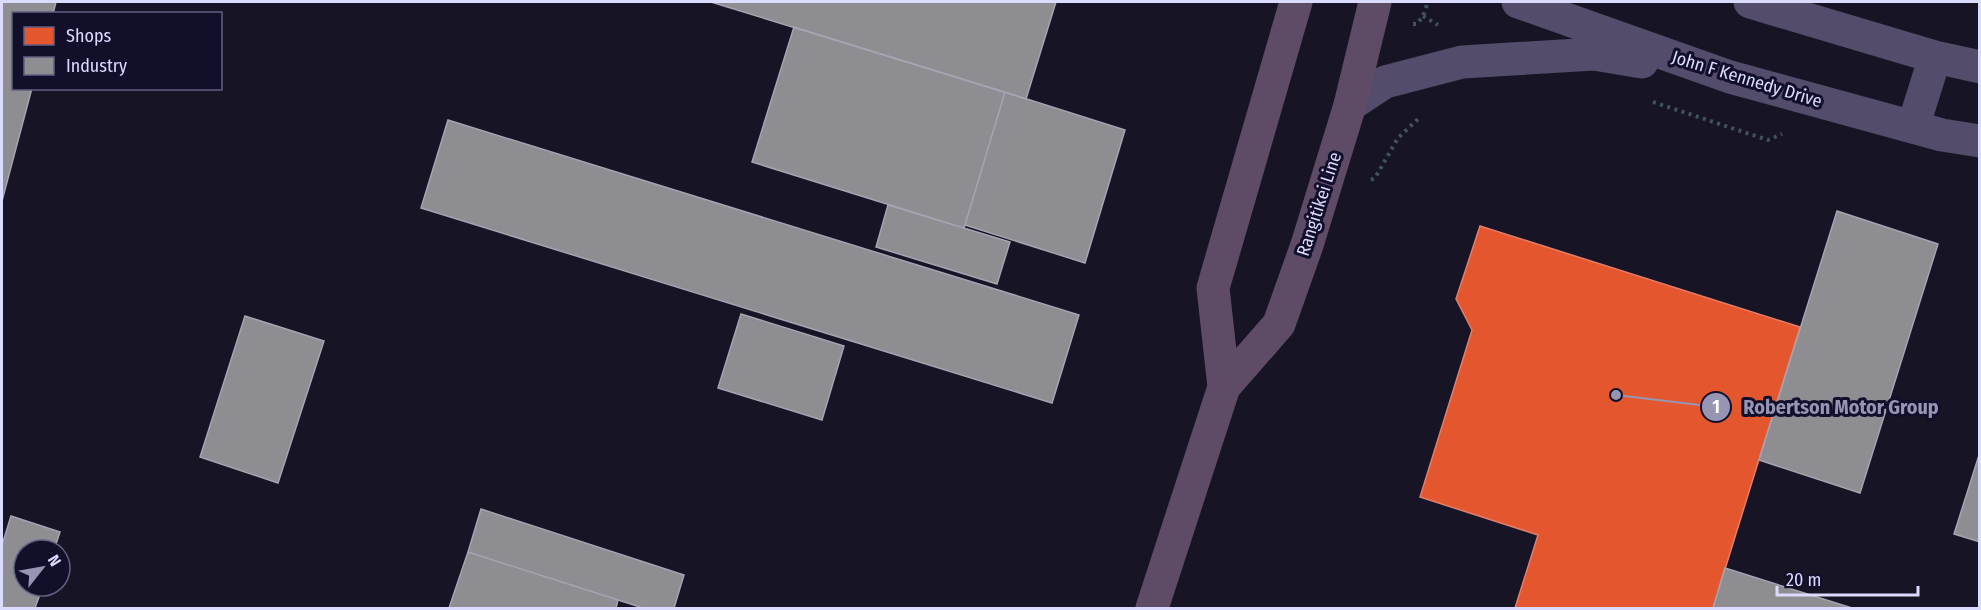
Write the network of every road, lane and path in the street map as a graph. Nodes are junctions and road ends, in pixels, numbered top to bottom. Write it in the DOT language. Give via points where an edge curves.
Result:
graph roads {
  1 [pos="1296,2"];
  2 [pos="1375,2"];
  3 [pos="1428,2"];
  4 [pos="1518,2"];
  5 [pos="1750,2"];
  6 [pos="1410,25"];
  7 [pos="1935,57"];
  8 [pos="1980,68"];
  9 [pos="1730,77"];
  10 [pos="1649,100"];
  11 [pos="1350,105"];
  12 [pos="1424,115"];
  13 [pos="1913,126"];
  14 [pos="1786,133"];
  15 [pos="1980,141"];
  16 [pos="1368,182"];
  17 [pos="1224,387"];
  18 [pos="1152,609"];
  1 -- 17 [label="highway, Rangitikei Line" via="1213,288"];
  2 -- 11 [label="highway, Rangitikei Line"];
  3 -- 6 [label="path" via="1424,16"];
  4 -- 9 [label="main road, John F Kennedy Drive"];
  5 -- 7 [label="main road"];
  7 -- 8 [label="main road"];
  7 -- 13 [label="main road"];
  9 -- 11 [label="main road" via="1594,54 1462,62 1384,82"];
  9 -- 13 [label="main road, John F Kennedy Drive"];
  10 -- 14 [label="path" via="1768,140"];
  11 -- 17 [label="highway, Rangitikei Line" via="1279,324"];
  12 -- 16 [label="path" via="1398,138 1375,178"];
  13 -- 15 [label="main road, John F Kennedy Drive"];
  17 -- 18 [label="highway, Rangitikei Line"];
}
